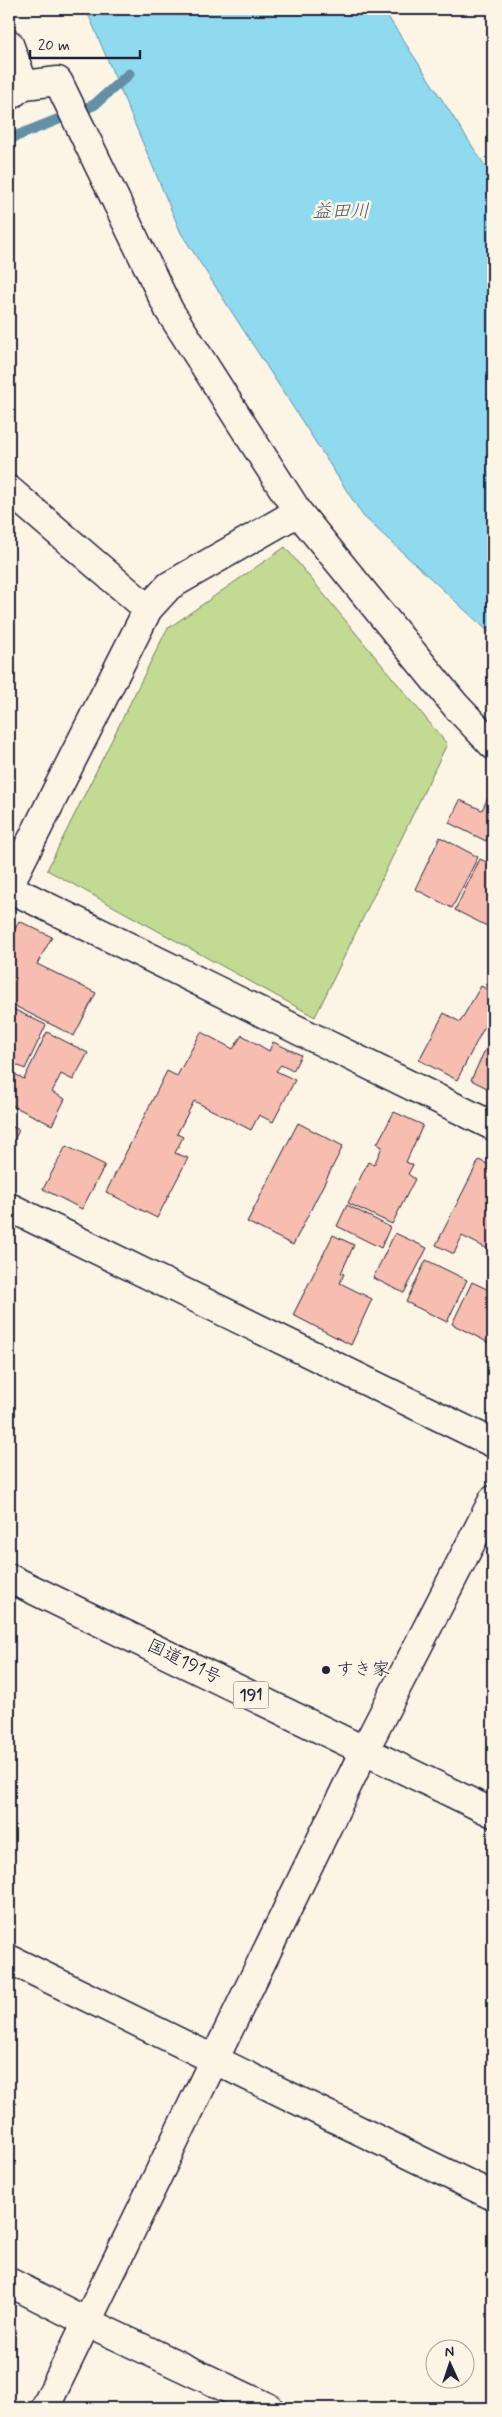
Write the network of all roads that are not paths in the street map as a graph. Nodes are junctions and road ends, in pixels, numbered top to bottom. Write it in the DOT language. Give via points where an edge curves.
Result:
graph roads {
  1 [pos="9,44"];
  2 [pos="16,91"];
  3 [pos="10,493"];
  4 [pos="298,512"];
  5 [pos="148,609"];
  6 [pos="493,745"];
  7 [pos="9,887"];
  8 [pos="493,1126"];
  9 [pos="9,1206"];
  10 [pos="493,1443"];
  11 [pos="493,1500"];
  12 [pos="9,1578"];
  13 [pos="365,1749"];
  14 [pos="493,1813"];
  15 [pos="9,1959"];
  16 [pos="214,2060"];
  17 [pos="493,2196"];
  18 [pos="9,2282"];
  19 [pos="87,2322"];
  20 [pos="45,2408"];
  21 [pos="269,2408"];
  1 -- 2 [label="main road"];
  2 -- 4 [label="main road" via="58,81 169,310"];
  3 -- 5 [label="main road"];
  4 -- 5 [label="main road" via="169,586"];
  4 -- 6 [label="main road" via="456,706"];
  5 -- 7 [label="main road"];
  7 -- 8 [label="main road"];
  9 -- 10 [label="main road"];
  11 -- 13 [label="main road"];
  12 -- 13 [label="main road, 国道191号 / 191"];
  13 -- 14 [label="main road, 国道191号 / 191"];
  13 -- 16 [label="main road"];
  15 -- 16 [label="main road"];
  16 -- 17 [label="main road"];
  16 -- 19 [label="main road"];
  18 -- 19 [label="main road"];
  19 -- 20 [label="main road"];
  19 -- 21 [label="main road"];
}
